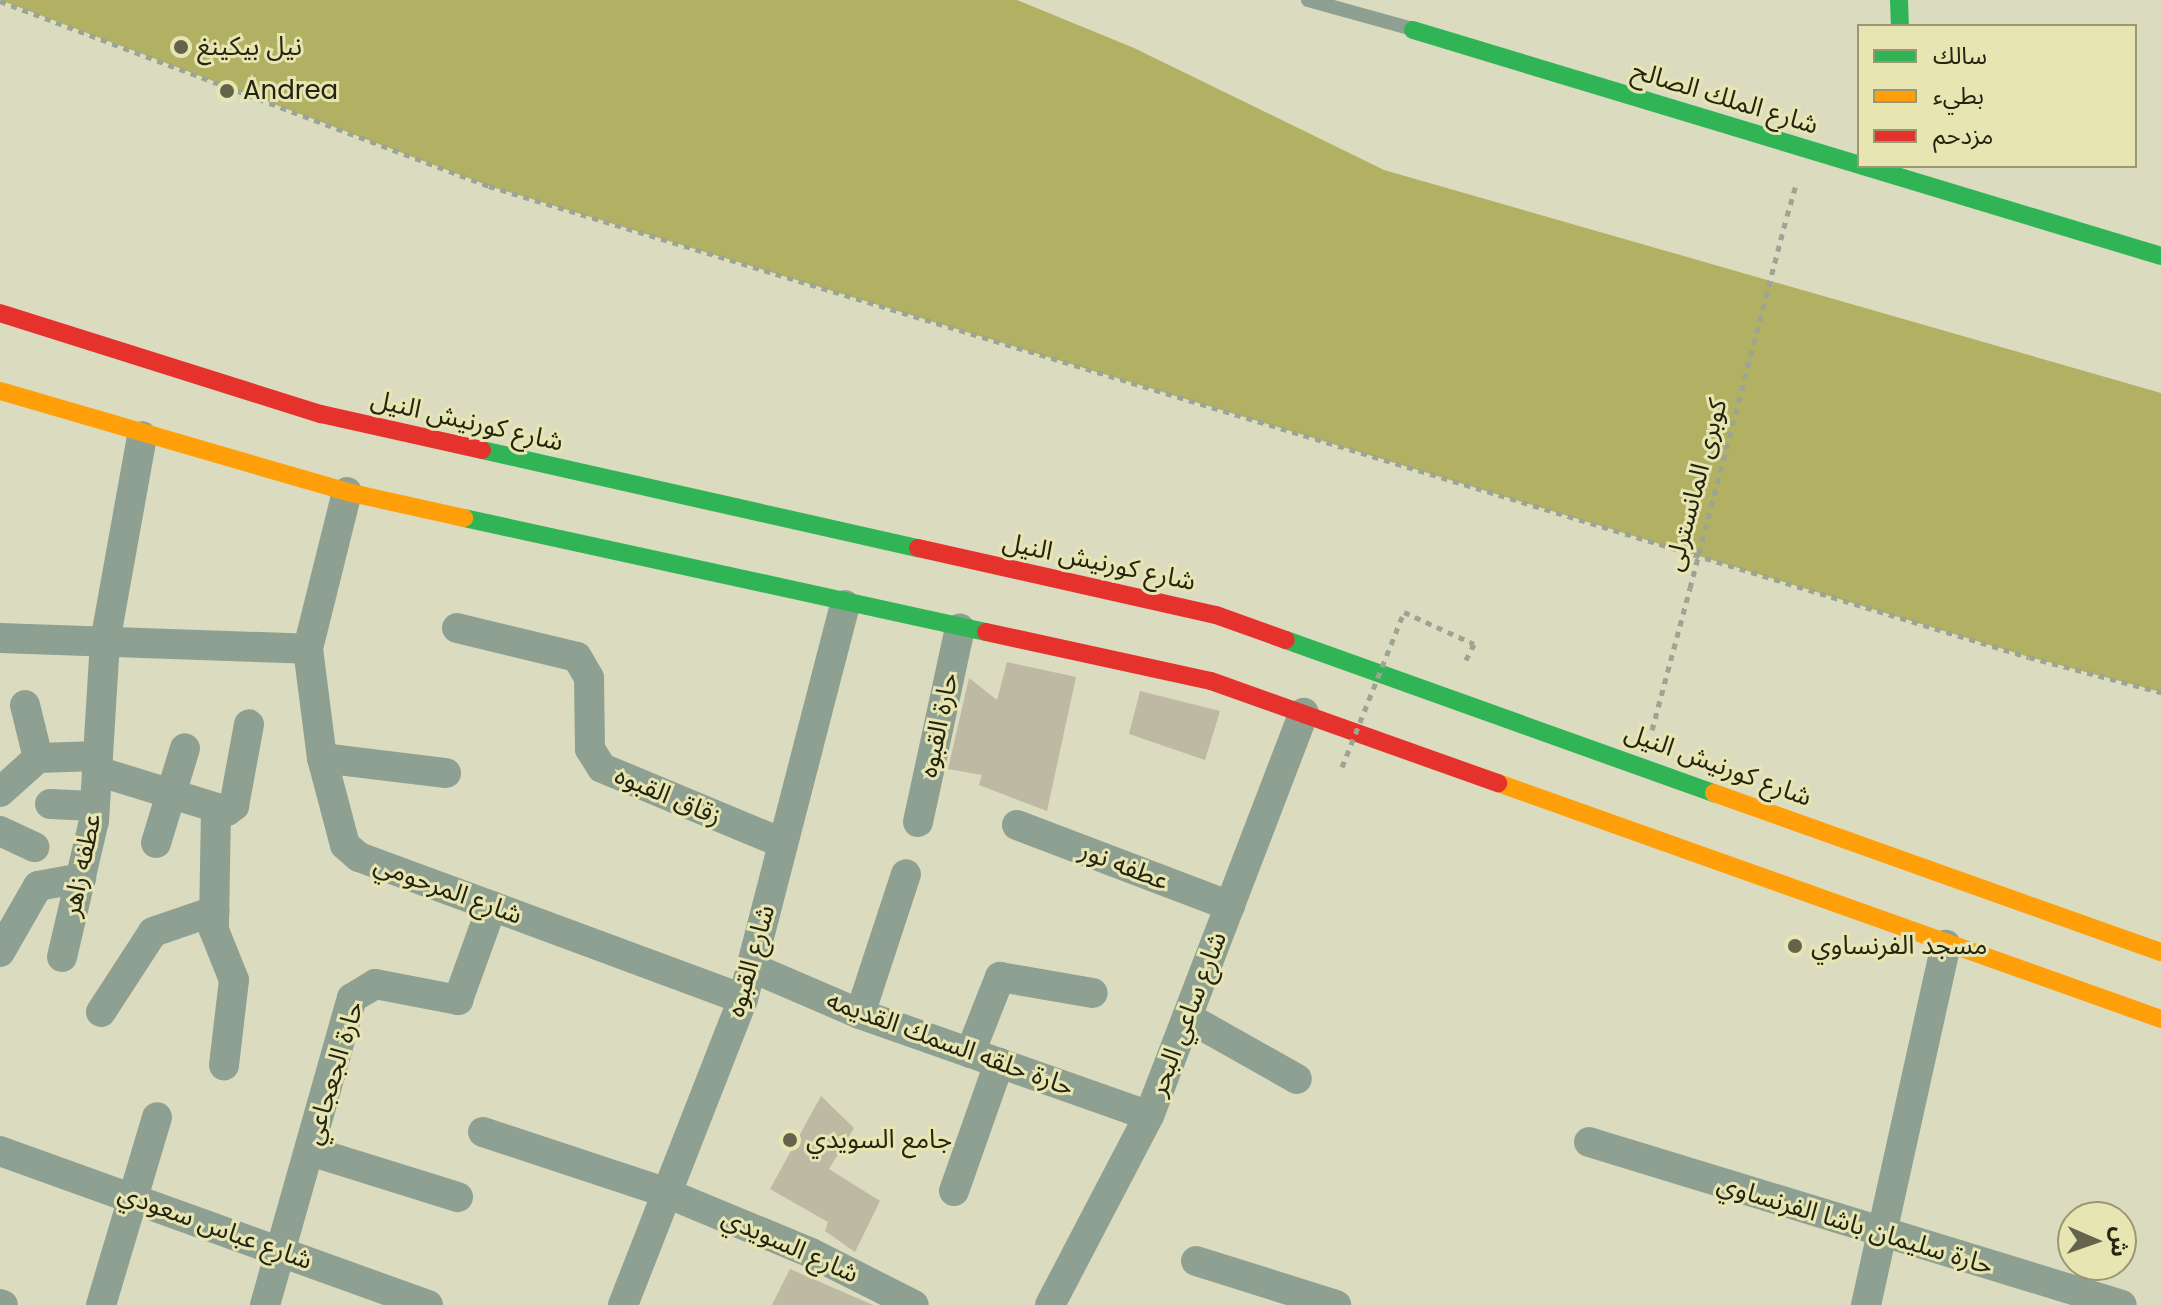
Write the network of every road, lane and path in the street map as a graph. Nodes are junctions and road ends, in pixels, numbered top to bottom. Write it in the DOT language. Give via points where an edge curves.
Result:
graph roads {
  1 [pos="1308,0"];
  2 [pos="1899,0"];
  3 [pos="0,1"];
  4 [pos="1900,24"];
  5 [pos="1413,30"];
  6 [pos="1857,160"];
  7 [pos="1902,173"];
  8 [pos="1787,216"];
  9 [pos="2161,256"];
  10 [pos="0,313"];
  11 [pos="0,391"];
  12 [pos="142,436"];
  13 [pos="347,492"];
  14 [pos="845,605"];
  15 [pos="457,628"];
  16 [pos="960,628"];
  17 [pos="0,638"];
  18 [pos="105,642"];
  19 [pos="1474,644"];
  20 [pos="308,649"];
  21 [pos="2161,692"];
  22 [pos="25,705"];
  23 [pos="1304,713"];
  24 [pos="249,724"];
  25 [pos="185,748"];
  26 [pos="38,758"];
  27 [pos="322,758"];
  28 [pos="97,764"];
  29 [pos="1643,765"];
  30 [pos="1342,767"];
  31 [pos="446,773"];
  32 [pos="0,792"];
  33 [pos="171,796"];
  34 [pos="50,804"];
  35 [pos="94,806"];
  36 [pos="216,810"];
  37 [pos="918,822"];
  38 [pos="1017,825"];
  39 [pos="0,831"];
  40 [pos="156,843"];
  41 [pos="782,843"];
  42 [pos="35,847"];
  43 [pos="906,874"];
  44 [pos="81,878"];
  45 [pos="492,906"];
  46 [pos="1230,906"];
  47 [pos="214,911"];
  48 [pos="1946,945"];
  49 [pos="0,952"];
  50 [pos="2161,952"];
  51 [pos="62,957"];
  52 [pos="753,968"];
  53 [pos="1093,993"];
  54 [pos="743,999"];
  55 [pos="101,1012"];
  56 [pos="860,1014"];
  57 [pos="1187,1017"];
  58 [pos="2161,1019"];
  59 [pos="970,1053"];
  60 [pos="999,1063"];
  61 [pos="224,1065"];
  62 [pos="1297,1079"];
  63 [pos="1149,1116"];
  64 [pos="157,1117"];
  65 [pos="483,1132"];
  66 [pos="1589,1142"];
  67 [pos="0,1151"];
  68 [pos="310,1151"];
  69 [pos="954,1191"];
  70 [pos="664,1192"];
  71 [pos="133,1197"];
  72 [pos="458,1197"];
  73 [pos="1883,1234"];
  74 [pos="282,1250"];
  75 [pos="1196,1261"];
  76 [pos="1332,1304"];
  77 [pos="101,1305"];
  78 [pos="265,1305"];
  79 [pos="428,1305"];
  80 [pos="623,1305"];
  81 [pos="914,1305"];
  82 [pos="1050,1305"];
  83 [pos="1866,1305"];
  84 [pos="2122,1305"];
  1 -- 5 [label="lane"];
  2 -- 4 [label="main road"];
  3 -- 21 [label="path" via="489,186 2014,653"];
  5 -- 6 [label="main road, شارع الملك الصالح"];
  7 -- 9 [label="main road, شارع الملك الصالح"];
  8 -- 29 [label="path, كوبرى المانسترلى, bridge"];
  10 -- 29 [label="main road, شارع كورنيش النيل" via="321,414 1216,615"];
  11 -- 12 [label="main road"];
  12 -- 13 [label="main road"];
  12 -- 18 [label="street"];
  13 -- 14 [label="main road"];
  13 -- 20 [label="street, شارع المرحومي"];
  14 -- 16 [label="main road"];
  14 -- 41 [label="street, شارع القبوه"];
  15 -- 41 [label="street, زقاق القبوه" via="577,657 589,678 590,749 602,768"];
  16 -- 23 [label="main road" via="1211,681"];
  16 -- 37 [label="street, حارة القبوه"];
  17 -- 18 [label="street"];
  18 -- 20 [label="street"];
  18 -- 28 [label="street"];
  19 -- 30 [label="path, bridge" via="1404,612"];
  20 -- 27 [label="street, شارع المرحومي"];
  22 -- 26 [label="street"];
  23 -- 46 [label="street, شارع ساعي البحر"];
  23 -- 48 [label="main road"];
  24 -- 36 [label="street" via="234,806"];
  25 -- 33 [label="street"];
  26 -- 28 [label="street"];
  26 -- 32 [label="street"];
  27 -- 31 [label="street"];
  27 -- 45 [label="street, شارع المرحومي" via="345,845 359,857"];
  28 -- 33 [label="street"];
  28 -- 35 [label="street, عطفه زاهر"];
  29 -- 50 [label="main road, شارع كورنيش النيل"];
  33 -- 36 [label="street"];
  33 -- 40 [label="street"];
  34 -- 35 [label="street"];
  35 -- 44 [label="street, عطفه زاهر"];
  36 -- 47 [label="street"];
  38 -- 46 [label="street, عطفه نور"];
  39 -- 42 [label="street"];
  41 -- 52 [label="street, شارع القبوه"];
  43 -- 56 [label="street"];
  44 -- 49 [label="street" via="38,886"];
  44 -- 51 [label="street, عطفه زاهر"];
  45 -- 54 [label="street, شارع المرحومي"];
  45 -- 68 [label="street, حارة الجعجاعي" via="458,1000 375,984 352,998"];
  46 -- 57 [label="street, شارع ساعي البحر"];
  47 -- 55 [label="street" via="153,932"];
  47 -- 61 [label="street" via="214,930 234,980"];
  48 -- 58 [label="main road"];
  48 -- 73 [label="street"];
  52 -- 54 [label="street, شارع القبوه"];
  52 -- 56 [label="street, حارة حلقه السمك القديمه"];
  53 -- 59 [label="street" via="1000,977"];
  54 -- 70 [label="street, شارع القبوه"];
  56 -- 59 [label="street, حارة حلقه السمك القديمه"];
  57 -- 62 [label="street"];
  57 -- 63 [label="street, شارع ساعي البحر"];
  59 -- 60 [label="street, حارة حلقه السمك القديمه"];
  60 -- 63 [label="street, حارة حلقه السمك القديمه"];
  60 -- 69 [label="street"];
  63 -- 82 [label="street, شارع ساعي البحر"];
  64 -- 71 [label="street"];
  65 -- 70 [label="street, شارع السويدي"];
  66 -- 73 [label="street, حارة سليمان باشا الفرنساوي"];
  67 -- 71 [label="street, شارع عباس سعودي"];
  68 -- 72 [label="street"];
  68 -- 74 [label="street, حارة الجعجاعي"];
  70 -- 80 [label="street, شارع القبوه"];
  70 -- 81 [label="street, شارع السويدي" via="811,1253"];
  71 -- 74 [label="street, شارع عباس سعودي"];
  71 -- 77 [label="street"];
  73 -- 83 [label="street"];
  73 -- 84 [label="street, حارة سليمان باشا الفرنساوي"];
  74 -- 78 [label="street, حارة الجعجاعي"];
  74 -- 79 [label="street, شارع عباس سعودي"];
  75 -- 76 [label="street"];
}
